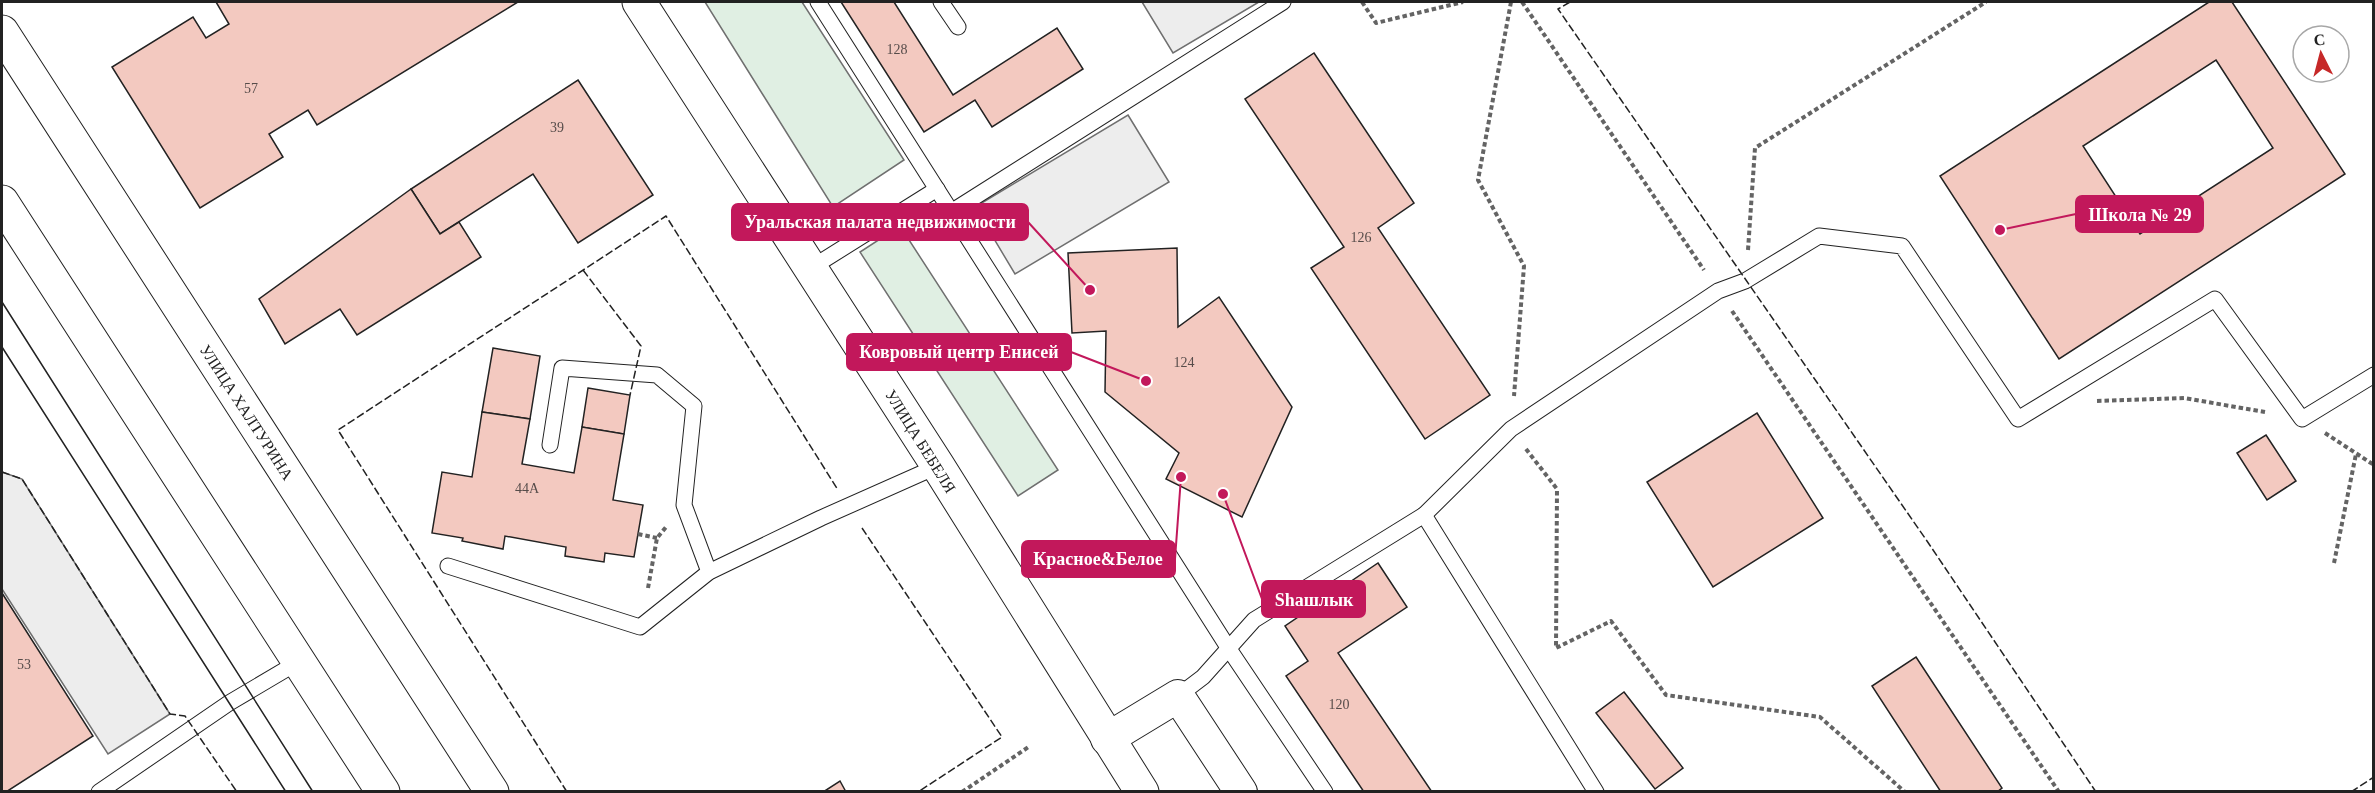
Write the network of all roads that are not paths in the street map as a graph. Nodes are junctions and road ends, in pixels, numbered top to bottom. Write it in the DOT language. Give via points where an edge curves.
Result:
graph roads {
  1 [pos="639,2"];
  2 [pos="818,2"];
  3 [pos="941,2"];
  4 [pos="1283,2"];
  5 [pos="958,27"];
  6 [pos="2,32"];
  7 [pos="937,189"];
  8 [pos="2,202"];
  9 [pos="951,212"];
  10 [pos="811,268"];
  11 [pos="2373,375"];
  12 [pos="550,446"];
  13 [pos="938,466"];
  14 [pos="1424,515"];
  15 [pos="448,566"];
  16 [pos="709,572"];
  17 [pos="1229,649"];
  18 [pos="300,661"];
  19 [pos="1178,696"];
  20 [pos="1107,739"];
  21 [pos="99,792"];
  22 [pos="383,792"];
  23 [pos="492,792"];
  24 [pos="1142,792"];
  25 [pos="1241,792"];
  26 [pos="1325,792"];
  27 [pos="1596,792"];
  1 -- 10 [label="main road, УЛИЦА БЕБЕЛЯ"];
  2 -- 7 [label="lane"];
  3 -- 5 [label="lane"];
  4 -- 9 [label="lane"];
  6 -- 23 [label="main road, УЛИЦА ХАЛТУРИНА"];
  7 -- 9 [label="lane"];
  7 -- 10 [label="lane"];
  8 -- 18 [label="main road"];
  9 -- 17 [label="lane"];
  10 -- 13 [label="main road, УЛИЦА БЕБЕЛЯ"];
  11 -- 14 [label="lane" via="2302,419 2215,299 2018,419 1902,246 1819,236 1745,281 1718,291 1511,429"];
  12 -- 16 [label="lane" via="561,368 657,375 694,406 684,506"];
  13 -- 16 [label="lane"];
  13 -- 20 [label="main road, УЛИЦА БЕБЕЛЯ"];
  14 -- 17 [label="lane" via="1254,620"];
  14 -- 27 [label="lane"];
  15 -- 16 [label="lane" via="640,627"];
  17 -- 19 [label="lane"];
  17 -- 26 [label="lane"];
  18 -- 21 [label="lane" via="229,703"];
  18 -- 22 [label="main road"];
  19 -- 20 [label="street"];
  19 -- 25 [label="street"];
  20 -- 24 [label="main road, УЛИЦА БЕБЕЛЯ"];
}
